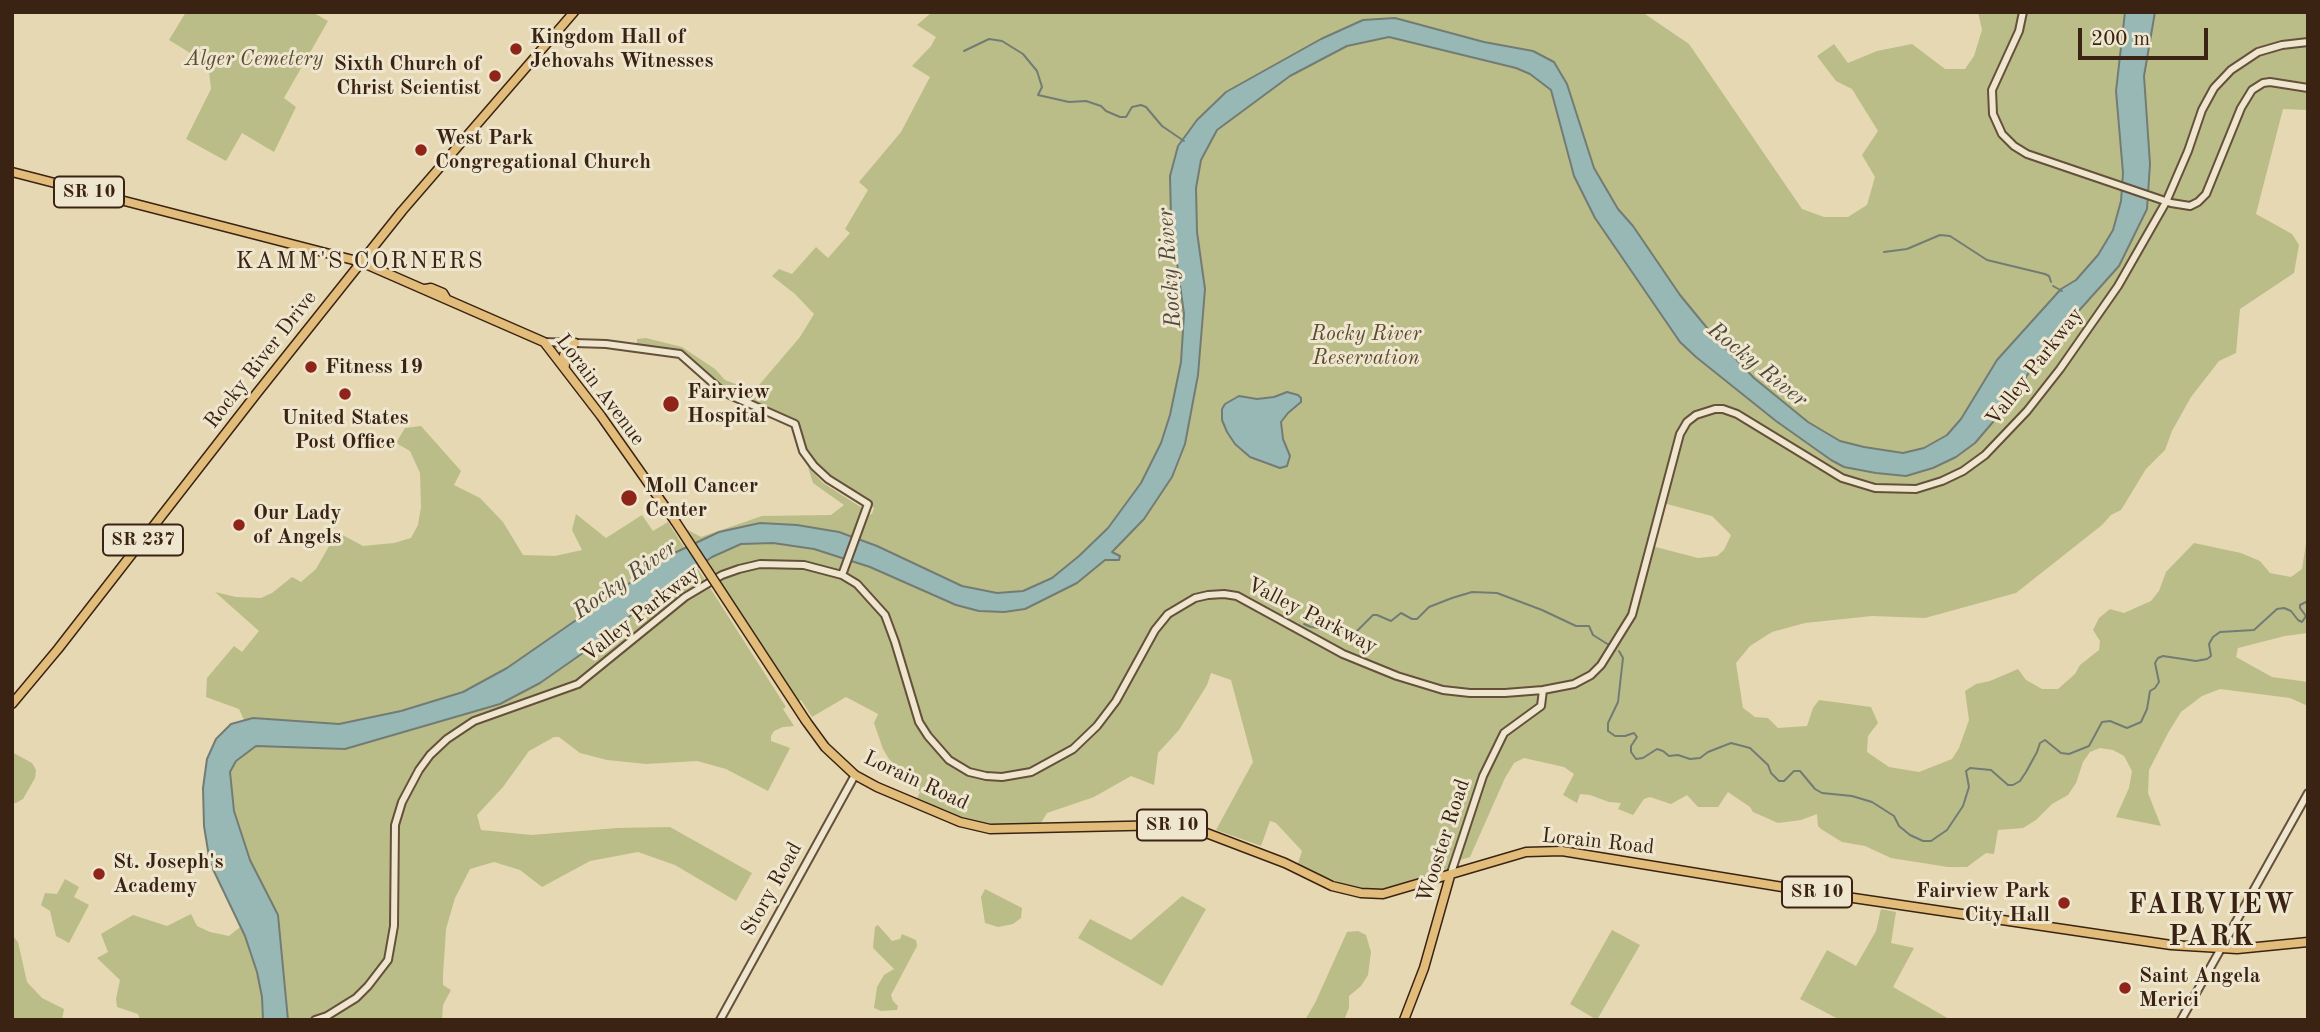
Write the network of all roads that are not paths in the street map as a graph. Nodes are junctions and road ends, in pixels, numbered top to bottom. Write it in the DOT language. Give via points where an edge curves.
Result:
graph roads {
  1 [pos="574,12"];
  2 [pos="2023,12"];
  3 [pos="2308,42"];
  4 [pos="2308,88"];
  5 [pos="12,172"];
  6 [pos="2166,202"];
  7 [pos="361,262"];
  8 [pos="544,342"];
  9 [pos="575,343"];
  10 [pos="565,368"];
  11 [pos="842,575"];
  12 [pos="1543,690"];
  13 [pos="12,704"];
  14 [pos="806,721"];
  15 [pos="855,775"];
  16 [pos="2308,793"];
  17 [pos="1450,876"];
  18 [pos="2308,942"];
  19 [pos="2220,949"];
  20 [pos="315,1020"];
  21 [pos="720,1020"];
  22 [pos="1404,1020"];
  23 [pos="2181,1020"];
  1 -- 7 [label="main road, Rocky River Drive / SR 237"];
  2 -- 6 [label="street" via="1992,90 1998,128 2007,140 2027,154"];
  3 -- 6 [label="street, Valley Parkway" via="2258,52 2214,88"];
  4 -- 6 [label="street" via="2270,82 2252,90 2206,194 2190,206"];
  5 -- 7 [label="main road, Lorain Avenue / SR 10"];
  6 -- 12 [label="street, Valley Parkway" via="2118,286 2044,390 1985,454 1952,477 1908,489 1858,484 1825,469 1737,414 1715,409 1687,422 1680,434 1633,615 1591,675 1574,684"];
  7 -- 8 [label="main road, Lorain Avenue / SR 10"];
  7 -- 13 [label="main road, Rocky River Drive / SR 237"];
  8 -- 9 [label="street"];
  8 -- 10 [label="main road, Lorain Avenue / SR 10"];
  9 -- 10 [label="main road" via="564,355"];
  9 -- 11 [label="street" via="680,354 723,392 790,420 814,466 868,504"];
  10 -- 14 [label="main road, Lorain Avenue / SR 10, bridge" via="675,521"];
  11 -- 12 [label="street, Valley Parkway" via="868,594 885,615 919,722 928,736 949,760 986,776 1031,772 1079,743 1116,701 1168,614 1208,595 1244,599 1343,654 1421,685 1486,694"];
  11 -- 20 [label="street, Valley Parkway" via="822,568 760,564 722,575 685,597 578,684 474,721 447,739 419,770 395,825 394,926 388,960 356,998"];
  12 -- 17 [label="street, Wooster Road" via="1541,706 1504,733 1483,776"];
  14 -- 15 [label="main road, Lorain Road / SR 10"];
  15 -- 17 [label="main road, Lorain Road / SR 10" via="960,822 990,829 1170,825 1201,831 1347,891 1383,894"];
  15 -- 21 [label="street, Story Road"];
  16 -- 19 [label="street"];
  17 -- 19 [label="main road, Lorain Road / SR 10" via="1526,852 1562,851 2082,932"];
  17 -- 22 [label="main road, Wooster Road"];
  18 -- 19 [label="main road, Lorain Road / SR 10"];
  19 -- 23 [label="street"];
}
